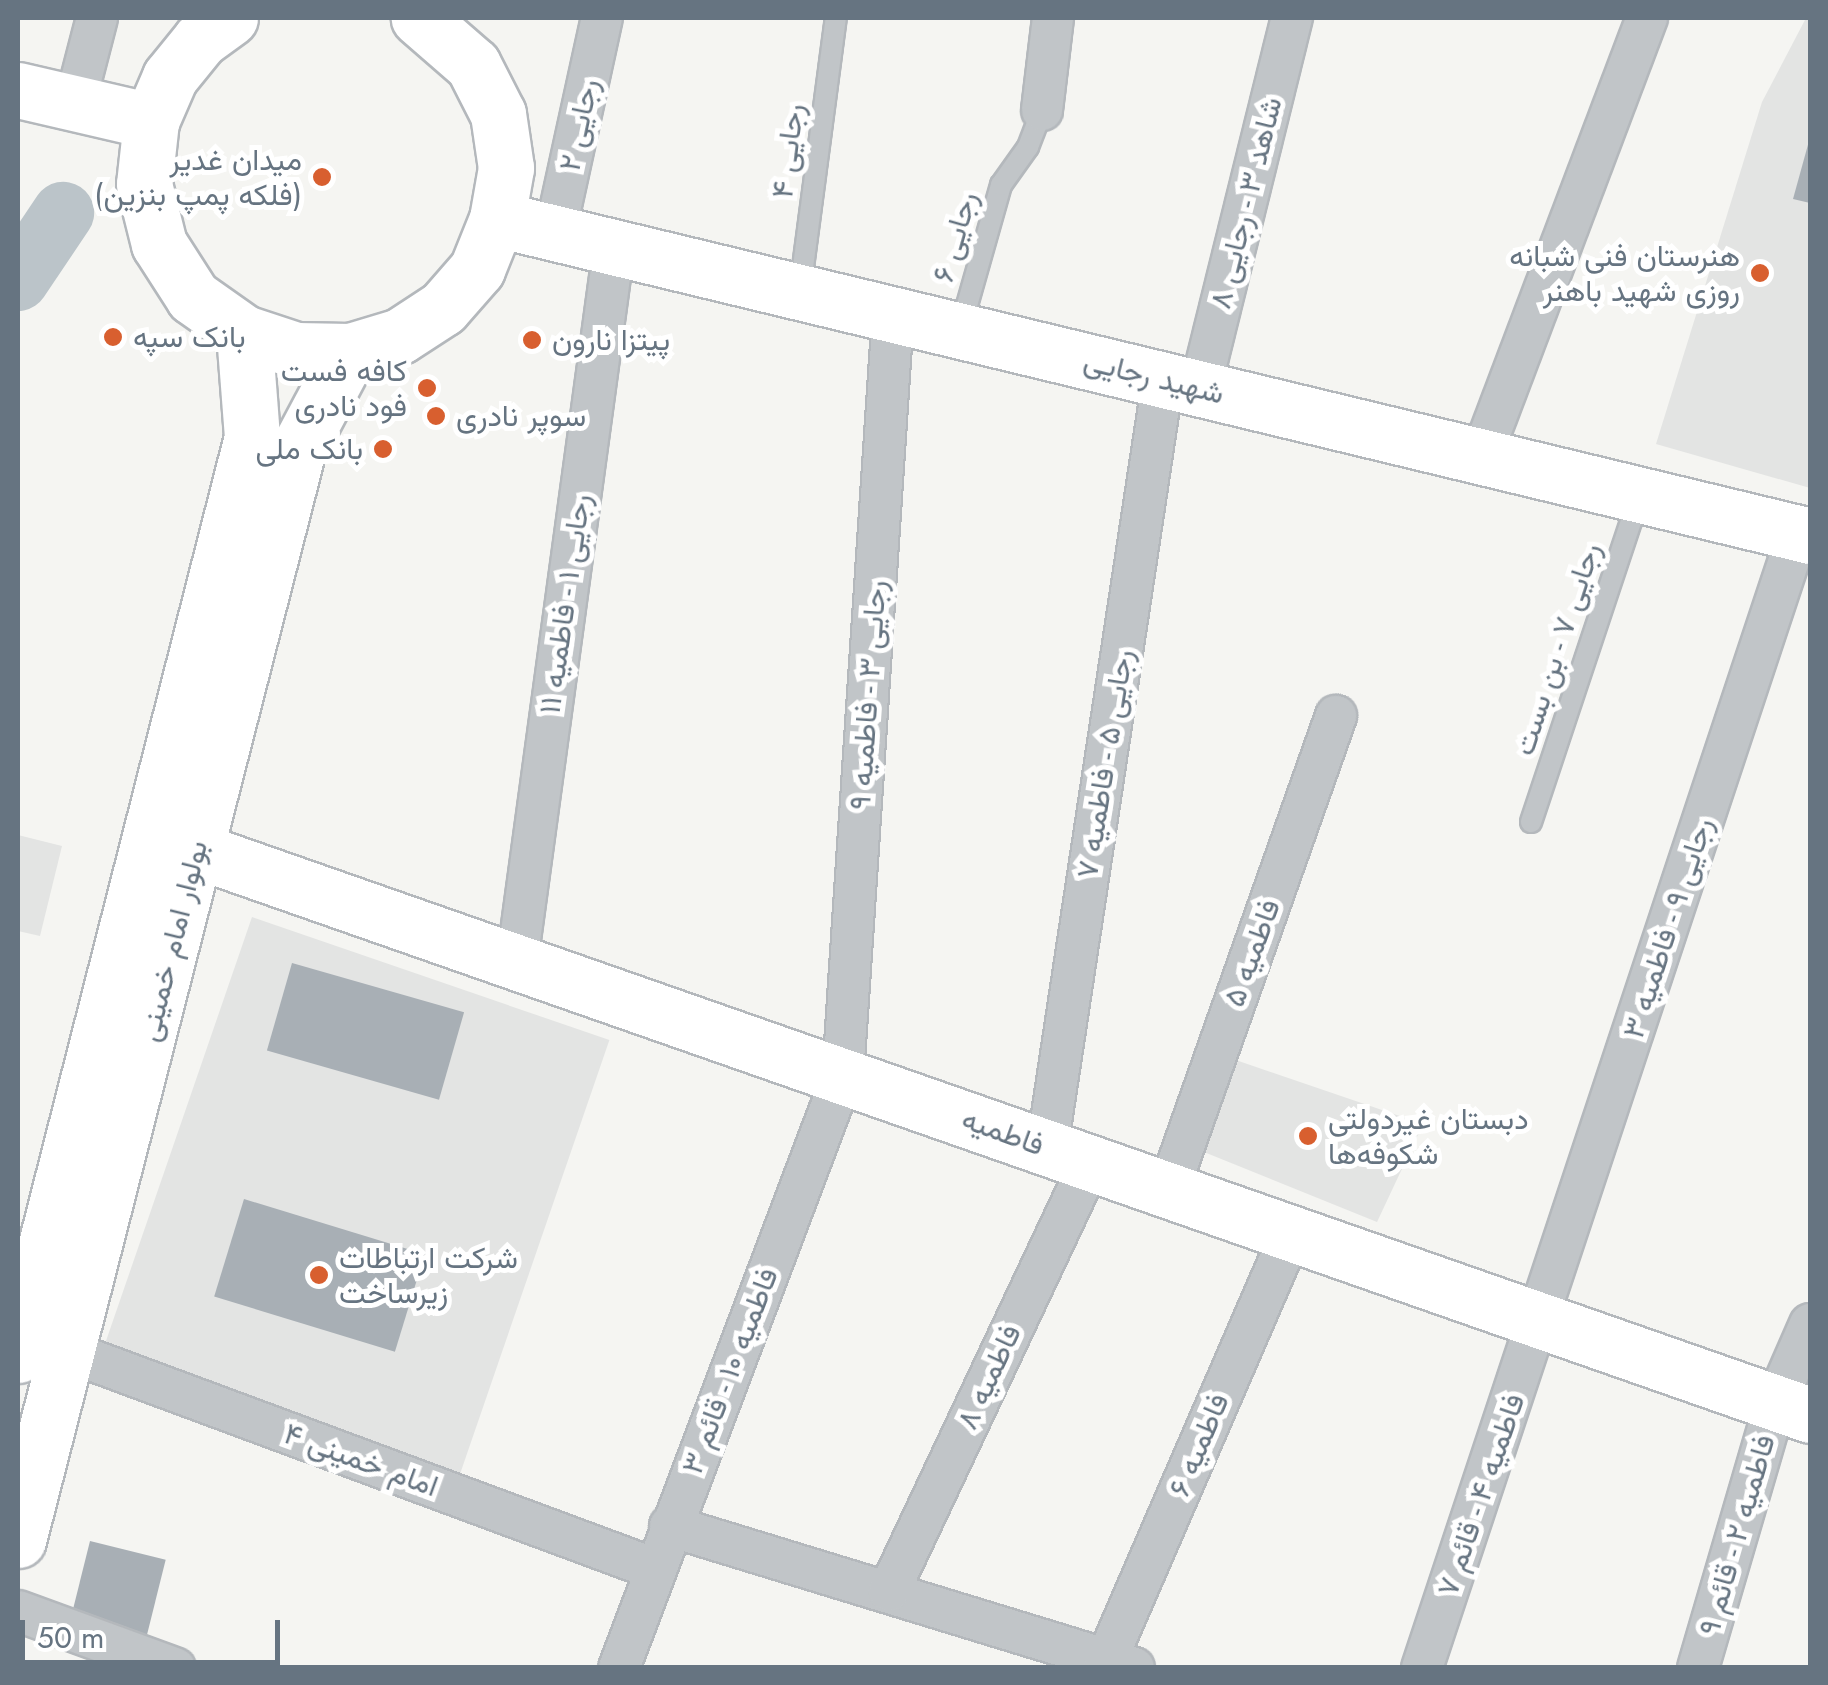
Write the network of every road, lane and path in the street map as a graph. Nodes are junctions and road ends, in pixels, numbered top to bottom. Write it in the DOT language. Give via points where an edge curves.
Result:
graph roads {
  1 [pos="97,18"];
  2 [pos="230,18"];
  3 [pos="420,18"];
  4 [pos="602,18"];
  5 [pos="836,18"];
  6 [pos="1052,18"];
  7 [pos="1292,18"];
  8 [pos="1647,18"];
  9 [pos="463,41"];
  10 [pos="18,90"];
  11 [pos="75,103"];
  12 [pos="1042,110"];
  13 [pos="151,121"];
  14 [pos="497,219"];
  15 [pos="555,233"];
  16 [pos="614,247"];
  17 [pos="800,292"];
  18 [pos="893,314"];
  19 [pos="960,330"];
  20 [pos="244,334"];
  21 [pos="350,350"];
  22 [pos="1182,384"];
  23 [pos="1480,456"];
  24 [pos="1640,494"];
  25 [pos="1804,534"];
  26 [pos="1336,716"];
  27 [pos="1530,822"];
  28 [pos="196,850"];
  29 [pos="517,962"];
  30 [pos="844,1075"];
  31 [pos="1068,1156"];
  32 [pos="1168,1190"];
  33 [pos="1290,1234"];
  34 [pos="1539,1323"];
  35 [pos="1810,1324"];
  36 [pos="42,1353"];
  37 [pos="1793,1408"];
  38 [pos="670,1526"];
  39 [pos="18,1540"];
  40 [pos="655,1569"];
  41 [pos="889,1592"];
  42 [pos="18,1612"];
  43 [pos="1115,1664"];
  44 [pos="175,1668"];
  45 [pos="619,1668"];
  46 [pos="1422,1668"];
  47 [pos="1698,1668"];
  1 -- 11 [label="street"];
  2 -- 13 [label="main road" via="200,40 170,77"];
  3 -- 9 [label="main road"];
  4 -- 15 [label="street, رجایی ۲"];
  5 -- 17 [label="lane, رجایی ۴"];
  6 -- 12 [label="street"];
  7 -- 22 [label="street, شاهد ۳ - رجایی ۸"];
  8 -- 23 [label="street"];
  9 -- 14 [label="main road" via="501,132 506,168"];
  10 -- 11 [label="main road"];
  11 -- 13 [label="main road"];
  12 -- 19 [label="lane, رجایی ۶" via="1028,147 1001,185"];
  13 -- 20 [label="main road" via="144,184 158,244 193,296"];
  14 -- 15 [label="main road, شهید رجایی"];
  14 -- 21 [label="main road" via="477,269 443,308 400,336"];
  15 -- 16 [label="main road, شهید رجایی"];
  16 -- 17 [label="main road, شهید رجایی"];
  16 -- 29 [label="street, رجایی ۱ - فاطمیه ۱۱"];
  17 -- 18 [label="main road, شهید رجایی"];
  18 -- 19 [label="main road, شهید رجایی"];
  18 -- 30 [label="street, رجایی ۳ - فاطمیه ۹"];
  19 -- 22 [label="main road, شهید رجایی"];
  20 -- 21 [label="main road" via="296,350"];
  20 -- 36 [label="main road, بولوار امام خمینی" via="252,437"];
  21 -- 28 [label="main road, بولوار امام خمینی" via="298,449"];
  22 -- 23 [label="main road, شهید رجایی"];
  22 -- 31 [label="street, رجایی ۵ - فاطمیه ۷"];
  23 -- 24 [label="main road, شهید رجایی"];
  24 -- 25 [label="main road, شهید رجایی"];
  24 -- 27 [label="lane, رجایی ۷ - بن بست"];
  25 -- 34 [label="street, رجایی ۹ - فاطمیه ۳"];
  26 -- 32 [label="street, فاطمیه ۵"];
  28 -- 29 [label="main road, فاطمیه"];
  28 -- 36 [label="main road, بولوار امام خمینی"];
  29 -- 30 [label="main road, فاطمیه"];
  30 -- 31 [label="main road, فاطمیه"];
  30 -- 38 [label="street, فاطمیه ۱۰ - قائم ۳"];
  31 -- 32 [label="main road, فاطمیه"];
  31 -- 41 [label="street, فاطمیه ۸"];
  32 -- 33 [label="main road, فاطمیه"];
  33 -- 34 [label="main road, فاطمیه"];
  33 -- 43 [label="street, فاطمیه ۶"];
  34 -- 37 [label="main road, فاطمیه"];
  34 -- 46 [label="street, فاطمیه ۴ - قائم ۷"];
  35 -- 37 [label="street, فاطمیه ۲ - قائم ۹"];
  36 -- 39 [label="main road, بولوار امام خمینی"];
  36 -- 40 [label="street, امام خمینی ۴"];
  37 -- 47 [label="street, فاطمیه ۲ - قائم ۹"];
  38 -- 40 [label="street, فاطمیه ۱۰ - قائم ۳"];
  38 -- 41 [label="street"];
  40 -- 45 [label="street, فاطمیه ۱۰ - قائم ۳"];
  41 -- 43 [label="street"];
  42 -- 44 [label="street"];
}
